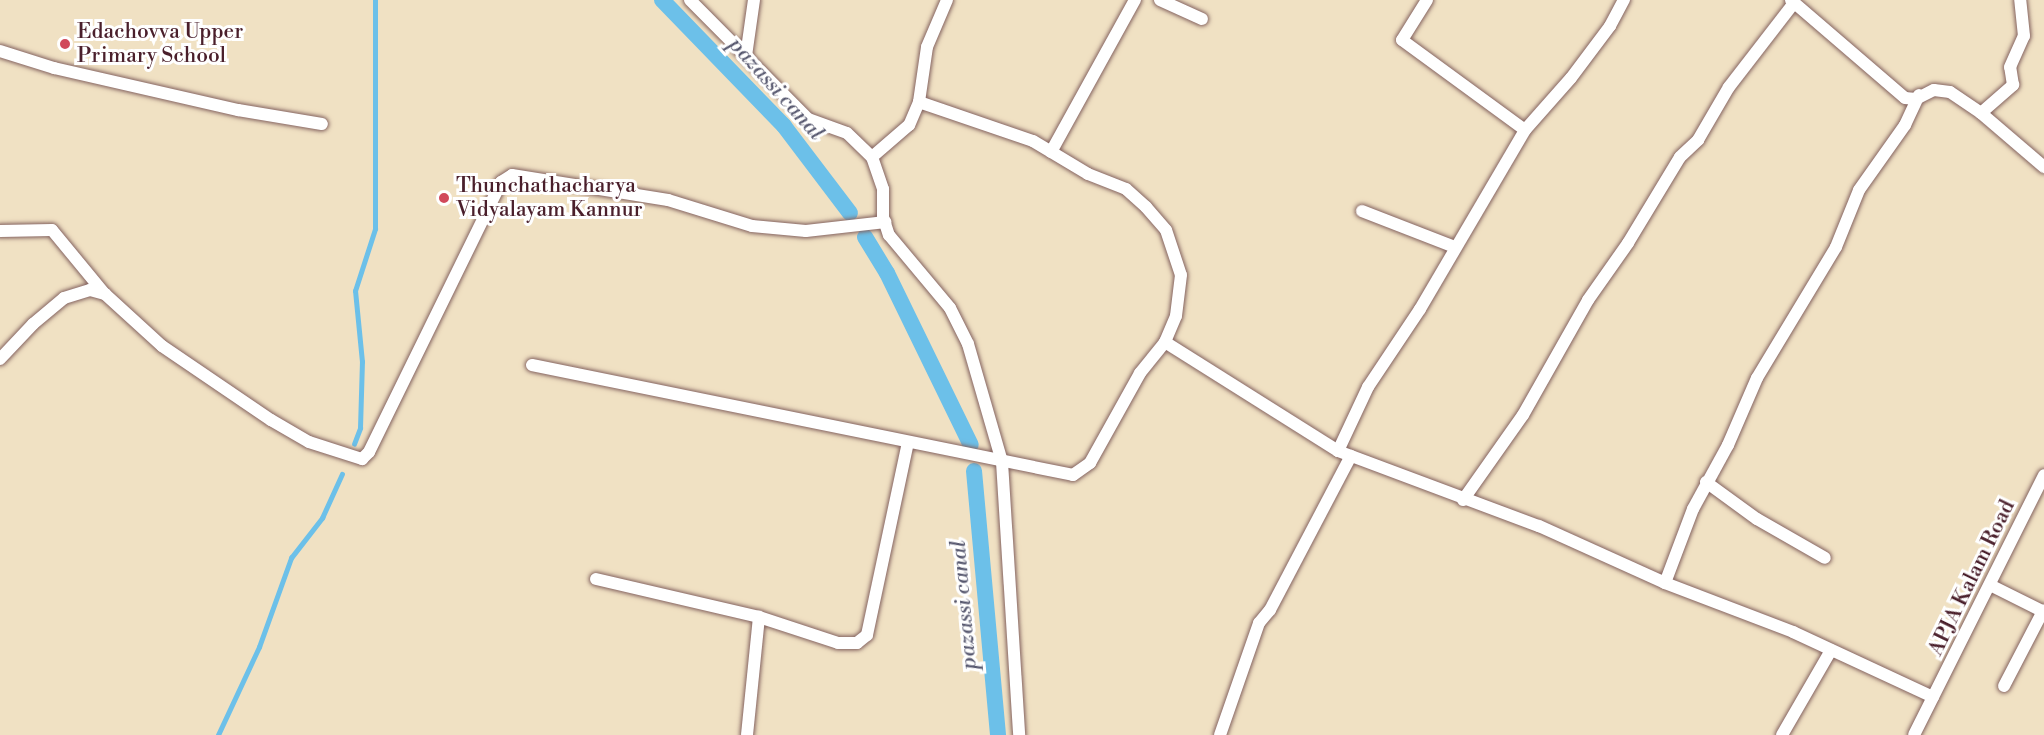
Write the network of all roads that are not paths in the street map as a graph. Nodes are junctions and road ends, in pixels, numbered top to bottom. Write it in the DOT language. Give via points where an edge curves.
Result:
graph roads {
  1 [pos="690,0"];
  2 [pos="754,0"];
  3 [pos="947,0"];
  4 [pos="1135,0"];
  5 [pos="1160,0"];
  6 [pos="1427,0"];
  7 [pos="1624,0"];
  8 [pos="2020,0"];
  9 [pos="1793,2"];
  10 [pos="1202,20"];
  11 [pos="0,51"];
  12 [pos="746,56"];
  13 [pos="1919,95"];
  14 [pos="919,102"];
  15 [pos="1981,113"];
  16 [pos="322,124"];
  17 [pos="1525,130"];
  18 [pos="1051,152"];
  19 [pos="872,157"];
  20 [pos="2044,167"];
  21 [pos="1362,211"];
  22 [pos="885,222"];
  23 [pos="0,231"];
  24 [pos="1455,247"];
  25 [pos="105,294"];
  26 [pos="1165,342"];
  27 [pos="0,359"];
  28 [pos="532,365"];
  29 [pos="908,442"];
  30 [pos="1338,450"];
  31 [pos="1351,456"];
  32 [pos="1002,462"];
  33 [pos="2044,475"];
  34 [pos="1706,482"];
  35 [pos="1463,500"];
  36 [pos="1825,558"];
  37 [pos="596,579"];
  38 [pos="1665,583"];
  39 [pos="1992,586"];
  40 [pos="2044,611"];
  41 [pos="759,617"];
  42 [pos="1831,650"];
  43 [pos="2004,686"];
  44 [pos="1933,697"];
  45 [pos="747,735"];
  46 [pos="1019,735"];
  47 [pos="1220,735"];
  48 [pos="1782,735"];
  49 [pos="1914,735"];
  1 -- 12 [label="street"];
  2 -- 12 [label="street"];
  3 -- 14 [label="street" via="927,47"];
  4 -- 18 [label="street"];
  5 -- 10 [label="street"];
  6 -- 17 [label="street" via="1402,40"];
  7 -- 17 [label="street" via="1610,26 1571,78"];
  8 -- 15 [label="street" via="2024,36 2010,67 2013,85"];
  9 -- 13 [label="street" via="1905,98 1916,99"];
  9 -- 35 [label="street" via="1729,87 1698,140 1680,157 1588,300 1523,415"];
  11 -- 16 [label="street" via="54,68 238,110"];
  12 -- 19 [label="street" via="808,119 847,133"];
  13 -- 15 [label="street" via="1950,92"];
  13 -- 34 [label="street" via="1905,125 1859,190 1836,247 1773,348"];
  14 -- 18 [label="street" via="1033,141"];
  14 -- 19 [label="street" via="909,125"];
  15 -- 20 [label="street"];
  17 -- 24 [label="street"];
  18 -- 26 [label="street" via="1088,174 1126,189 1166,230 1182,288"];
  19 -- 22 [label="street" via="883,189"];
  21 -- 24 [label="street"];
  22 -- 25 [label="street" via="806,231 752,226 668,200 512,175 501,182 369,452 362,459 309,442 271,420 162,346"];
  22 -- 32 [label="street" via="889,235 950,308 969,344"];
  23 -- 25 [label="street" via="52,230"];
  24 -- 30 [label="street" via="1368,387"];
  25 -- 27 [label="street" via="90,290 64,298"];
  26 -- 30 [label="street"];
  26 -- 32 [label="street" via="1140,373 1085,469 1067,475"];
  28 -- 29 [label="street"];
  29 -- 32 [label="street"];
  29 -- 41 [label="street" via="867,635 857,643 838,643"];
  30 -- 31 [label="street"];
  31 -- 35 [label="street"];
  31 -- 47 [label="street" via="1270,610 1259,623"];
  32 -- 46 [label="street"];
  33 -- 39 [label="street, APJA Kalam Road"];
  34 -- 36 [label="street" via="1757,519"];
  34 -- 38 [label="street"];
  35 -- 38 [label="street" via="1539,526"];
  37 -- 41 [label="street"];
  38 -- 42 [label="street"];
  39 -- 40 [label="street"];
  39 -- 44 [label="street, APJA Kalam Road"];
  40 -- 43 [label="street"];
  41 -- 45 [label="street"];
  42 -- 44 [label="street"];
  42 -- 48 [label="street"];
  44 -- 49 [label="street, APJA Kalam Road"];
}
